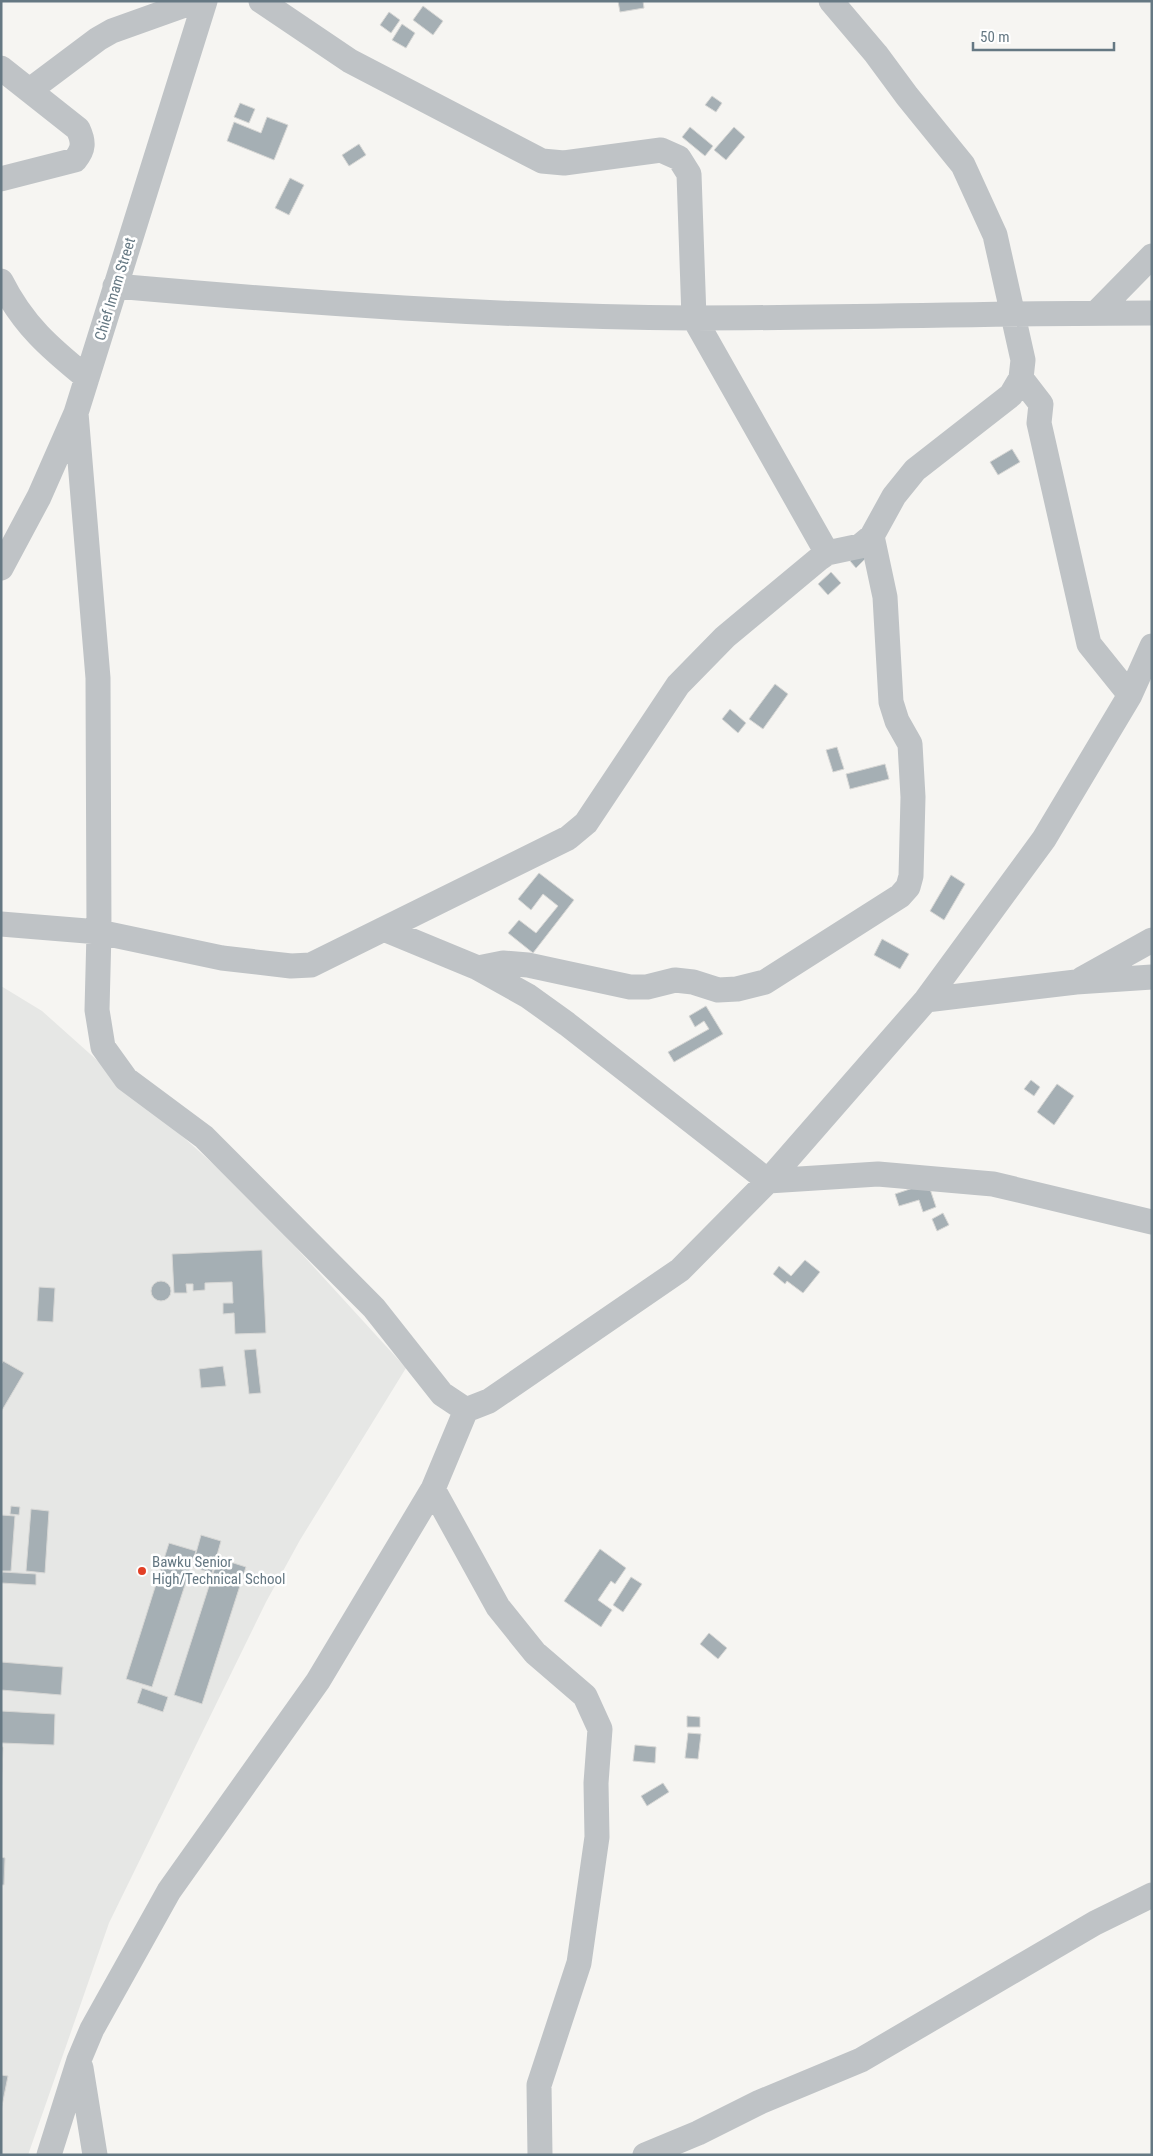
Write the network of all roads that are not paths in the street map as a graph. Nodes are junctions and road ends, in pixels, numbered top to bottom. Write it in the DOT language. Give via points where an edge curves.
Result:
graph roads {
  1 [pos="196,1"];
  2 [pos="205,1"];
  3 [pos="261,1"];
  4 [pos="831,1"];
  5 [pos="1,68"];
  6 [pos="30,90"];
  7 [pos="1,179"];
  8 [pos="1152,256"];
  9 [pos="1,282"];
  10 [pos="115,286"];
  11 [pos="1014,313"];
  12 [pos="1096,313"];
  13 [pos="1152,313"];
  14 [pos="694,318"];
  15 [pos="87,378"];
  16 [pos="1021,378"];
  17 [pos="76,413"];
  18 [pos="872,536"];
  19 [pos="827,553"];
  20 [pos="1,568"];
  21 [pos="1152,646"];
  22 [pos="1130,695"];
  23 [pos="1,924"];
  24 [pos="386,930"];
  25 [pos="100,932"];
  26 [pos="1152,940"];
  27 [pos="478,968"];
  28 [pos="1152,977"];
  29 [pos="1076,982"];
  30 [pos="926,1000"];
  31 [pos="768,1181"];
  32 [pos="1152,1222"];
  33 [pos="466,1410"];
  34 [pos="432,1489"];
  35 [pos="1152,1895"];
  36 [pos="80,2060"];
  37 [pos="49,2155"];
  38 [pos="96,2155"];
  39 [pos="540,2155"];
  40 [pos="645,2155"];
  1 -- 6 [label="street" via="105,35"];
  2 -- 10 [label="street, Chief Imam Street"];
  3 -- 14 [label="street" via="350,62 542,161 564,163 661,150 679,158 689,174"];
  4 -- 11 [label="street" via="964,165 995,235"];
  5 -- 6 [label="street"];
  6 -- 7 [label="street" via="78,129 83,141 81,152 75,160"];
  8 -- 12 [label="street"];
  9 -- 15 [label="street" via="14,307 40,338"];
  10 -- 14 [label="street" via="341,306"];
  10 -- 15 [label="street, Chief Imam Street"];
  11 -- 12 [label="street"];
  11 -- 14 [label="street"];
  11 -- 16 [label="street" via="1023,360"];
  12 -- 13 [label="street"];
  14 -- 19 [label="street"];
  15 -- 17 [label="street, Chief Imam Street"];
  16 -- 18 [label="street" via="1011,395 915,470 894,496"];
  16 -- 22 [label="street" via="1041,404 1039,423 1089,644"];
  17 -- 20 [label="street, Chief Imam Street" via="39,497"];
  17 -- 25 [label="street" via="98,678"];
  18 -- 19 [label="street" via="860,546"];
  18 -- 27 [label="street" via="885,597 891,702 910,744 913,797 910,876 908,887 900,896 765,982 737,989 718,990 675,980 630,987 528,965 503,963"];
  19 -- 24 [label="street" via="725,637 678,685 578,831"];
  21 -- 22 [label="street"];
  22 -- 30 [label="street" via="1044,839"];
  23 -- 25 [label="street"];
  24 -- 25 [label="street" via="311,965 296,966 222,958"];
  24 -- 27 [label="street"];
  25 -- 33 [label="street" via="97,1010 103,1047 126,1079 204,1137 374,1308 442,1394"];
  26 -- 29 [label="street"];
  27 -- 31 [label="street" via="528,996 567,1024"];
  28 -- 29 [label="street"];
  29 -- 30 [label="street"];
  30 -- 31 [label="street"];
  31 -- 32 [label="street" via="878,1174 993,1184"];
  31 -- 33 [label="street" via="680,1270 489,1402"];
  33 -- 34 [label="street"];
  34 -- 36 [label="street" via="318,1681 168,1891 92,2029"];
  34 -- 39 [label="street" via="498,1607 536,1653 585,1696 600,1729 596,1782 597,1837 579,1963 539,2085"];
  35 -- 40 [label="street" via="1095,1923 861,2060"];
  36 -- 37 [label="street"];
  36 -- 38 [label="street"];
}
